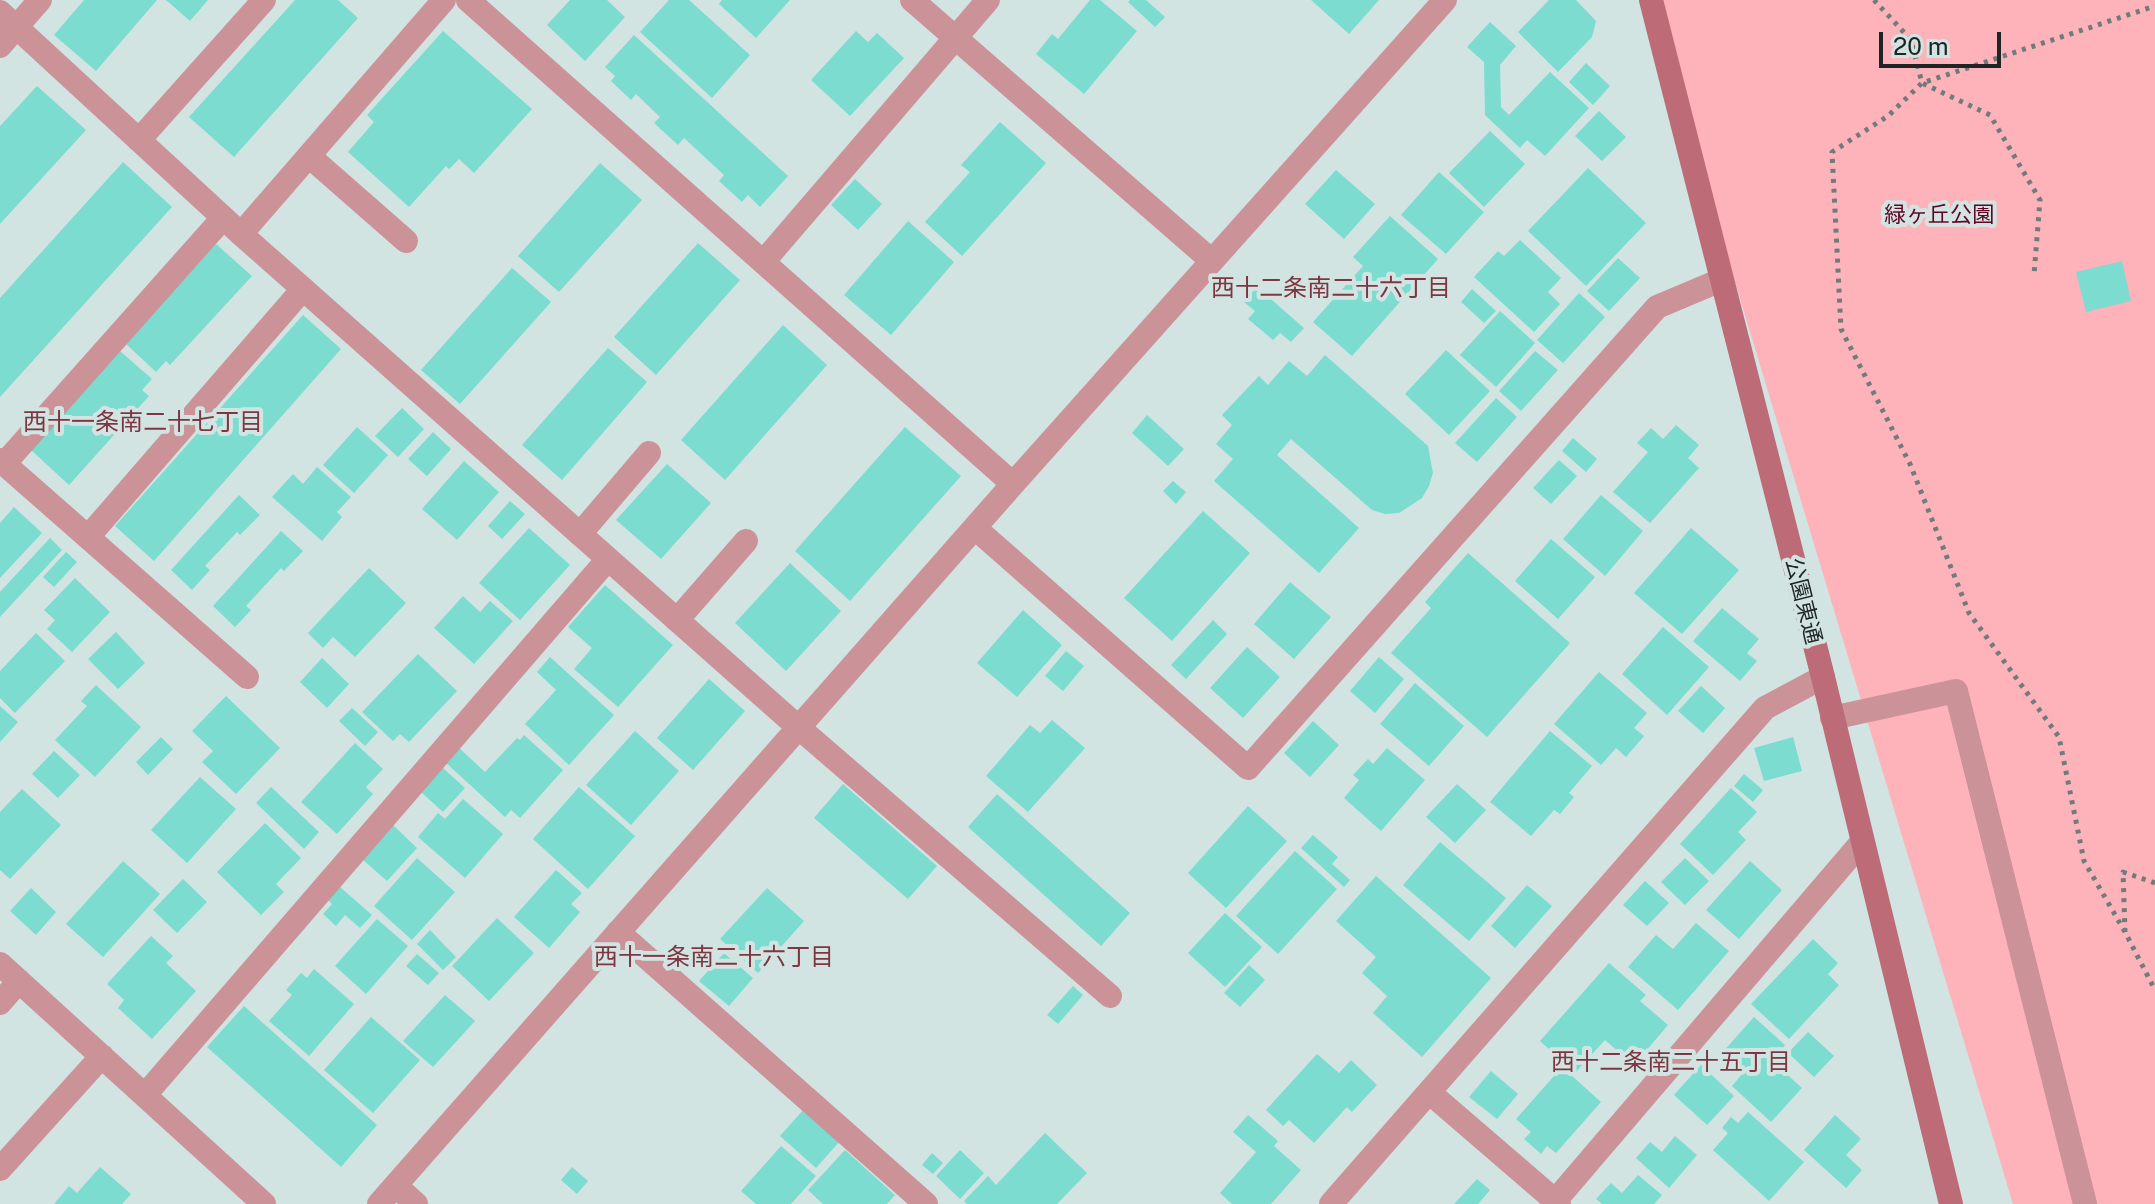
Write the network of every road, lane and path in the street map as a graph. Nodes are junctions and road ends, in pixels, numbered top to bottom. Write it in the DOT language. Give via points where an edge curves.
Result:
graph roads {
  1 [pos="40,0"];
  2 [pos="264,0"];
  3 [pos="444,0"];
  4 [pos="468,0"];
  5 [pos="912,0"];
  6 [pos="988,0"];
  7 [pos="1445,0"];
  8 [pos="1651,0"];
  9 [pos="1874,0"];
  10 [pos="2155,6"];
  11 [pos="8,20"];
  12 [pos="955,38"];
  13 [pos="0,46"];
  14 [pos="1922,83"];
  15 [pos="139,140"];
  16 [pos="309,156"];
  17 [pos="232,226"];
  18 [pos="406,241"];
  19 [pos="764,261"];
  20 [pos="1212,261"];
  21 [pos="2034,275"];
  22 [pos="1721,280"];
  23 [pos="303,289"];
  24 [pos="649,453"];
  25 [pos="2,462"];
  26 [pos="1013,484"];
  27 [pos="975,528"];
  28 [pos="580,534"];
  29 [pos="88,537"];
  30 [pos="746,541"];
  31 [pos="608,559"];
  32 [pos="677,620"];
  33 [pos="247,677"];
  34 [pos="1823,677"];
  35 [pos="1832,718"];
  36 [pos="798,727"];
  37 [pos="1861,843"];
  38 [pos="2155,883"];
  39 [pos="618,932"];
  40 [pos="2125,932"];
  41 [pos="0,964"];
  42 [pos="19,981"];
  43 [pos="2155,990"];
  44 [pos="1110,996"];
  45 [pos="0,1003"];
  46 [pos="102,1056"];
  47 [pos="1430,1093"];
  48 [pos="145,1095"];
  49 [pos="0,1169"];
  50 [pos="387,1195"];
  51 [pos="1557,1202"];
  52 [pos="264,1204"];
  53 [pos="416,1204"];
  54 [pos="926,1204"];
  55 [pos="1331,1204"];
  56 [pos="1951,1204"];
  57 [pos="2085,1204"];
  1 -- 11 [label="street"];
  2 -- 15 [label="street"];
  3 -- 16 [label="street"];
  4 -- 19 [label="street"];
  5 -- 12 [label="street"];
  6 -- 12 [label="street"];
  7 -- 20 [label="street"];
  8 -- 22 [label="street, 公園東通"];
  9 -- 14 [label="path" via="1911,40"];
  10 -- 14 [label="path"];
  11 -- 13 [label="street"];
  11 -- 15 [label="street"];
  12 -- 19 [label="street"];
  12 -- 20 [label="street"];
  14 -- 21 [label="path" via="1990,115 2040,200"];
  14 -- 40 [label="path" via="1888,116 1832,152 1841,329 1910,464 1969,613 2059,737 2084,861"];
  15 -- 17 [label="street"];
  16 -- 17 [label="street"];
  16 -- 18 [label="street"];
  17 -- 23 [label="street"];
  17 -- 25 [label="street"];
  19 -- 26 [label="street"];
  20 -- 26 [label="street"];
  22 -- 27 [label="street" via="1657,307 1248,768"];
  22 -- 34 [label="street, 公園東通"];
  23 -- 28 [label="street"];
  23 -- 29 [label="street"];
  24 -- 28 [label="street"];
  25 -- 29 [label="street"];
  26 -- 27 [label="street"];
  27 -- 36 [label="street"];
  28 -- 31 [label="street"];
  29 -- 33 [label="street"];
  30 -- 32 [label="street"];
  31 -- 32 [label="street"];
  31 -- 48 [label="street"];
  32 -- 36 [label="street"];
  34 -- 35 [label="street, 公園東通"];
  34 -- 47 [label="street" via="1765,708"];
  35 -- 37 [label="street, 公園東通"];
  35 -- 57 [label="street" via="1956,691"];
  36 -- 39 [label="street"];
  36 -- 44 [label="street"];
  37 -- 51 [label="street"];
  37 -- 56 [label="street, 公園東通"];
  38 -- 40 [label="path" via="2123,872"];
  39 -- 50 [label="street"];
  39 -- 54 [label="street"];
  40 -- 43 [label="path"];
  41 -- 42 [label="street"];
  42 -- 45 [label="street"];
  42 -- 46 [label="street"];
  46 -- 48 [label="street"];
  46 -- 49 [label="street"];
  47 -- 51 [label="street"];
  47 -- 55 [label="street"];
  48 -- 52 [label="street"];
  50 -- 53 [label="street"];
}
